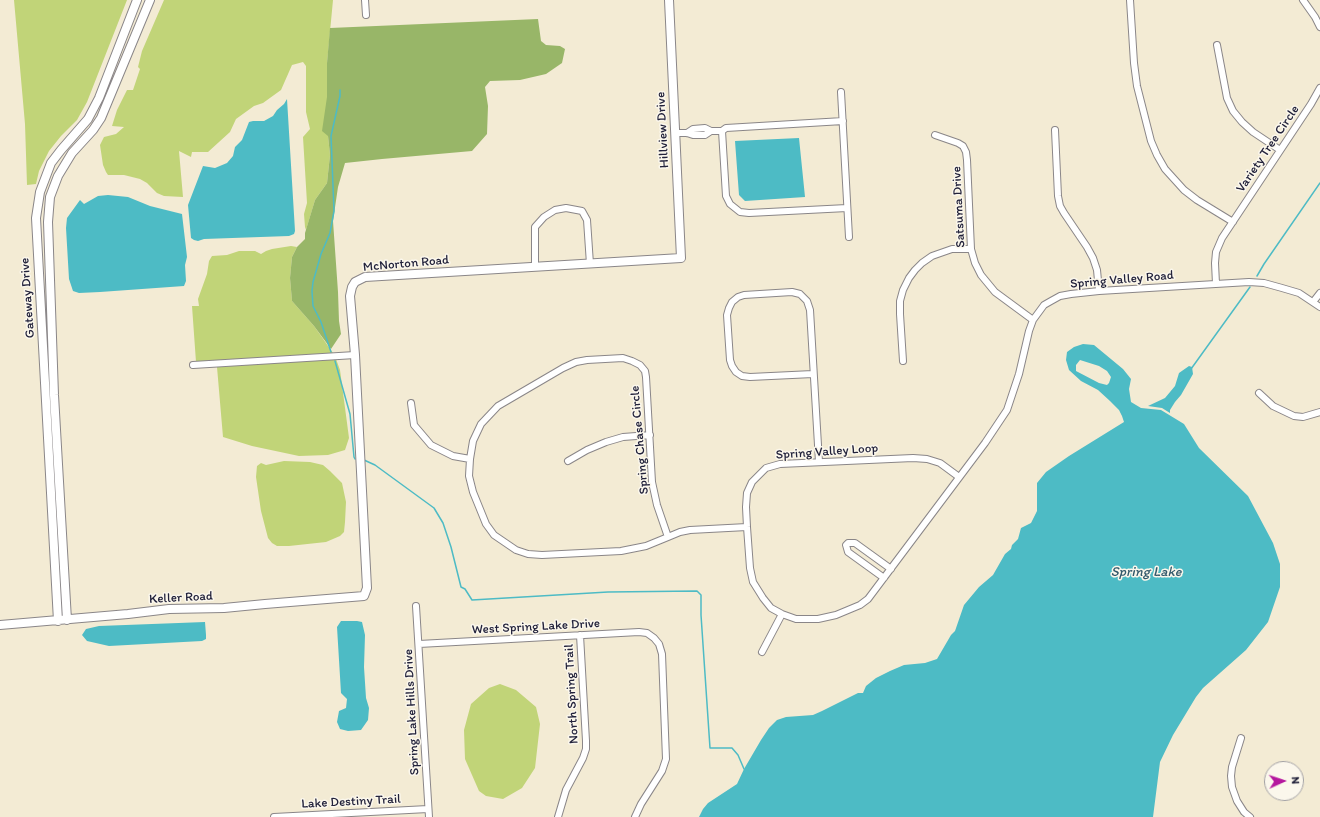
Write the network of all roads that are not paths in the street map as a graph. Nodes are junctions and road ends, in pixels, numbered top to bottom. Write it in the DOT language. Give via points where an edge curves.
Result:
graph roads {
  1 [pos="137,0"];
  2 [pos="150,0"];
  3 [pos="366,0"];
  4 [pos="669,0"];
  5 [pos="1130,0"];
  6 [pos="1303,0"];
  7 [pos="366,15"];
  8 [pos="1320,27"];
  9 [pos="1217,45"];
  10 [pos="1320,88"];
  11 [pos="841,92"];
  12 [pos="843,121"];
  13 [pos="1055,130"];
  14 [pos="722,131"];
  15 [pos="675,133"];
  16 [pos="75,134"];
  17 [pos="935,135"];
  18 [pos="83,141"];
  19 [pos="1280,150"];
  20 [pos="847,208"];
  21 [pos="1233,222"];
  22 [pos="849,238"];
  23 [pos="971,249"];
  24 [pos="49,254"];
  25 [pos="37,255"];
  26 [pos="681,258"];
  27 [pos="590,264"];
  28 [pos="535,267"];
  29 [pos="1216,284"];
  30 [pos="1099,291"];
  31 [pos="1320,293"];
  32 [pos="1314,302"];
  33 [pos="1320,306"];
  34 [pos="1033,320"];
  35 [pos="355,355"];
  36 [pos="903,361"];
  37 [pos="193,365"];
  38 [pos="814,374"];
  39 [pos="1259,393"];
  40 [pos="411,403"];
  41 [pos="1320,412"];
  42 [pos="650,435"];
  43 [pos="470,458"];
  44 [pos="568,461"];
  45 [pos="820,462"];
  46 [pos="959,476"];
  47 [pos="747,526"];
  48 [pos="668,537"];
  49 [pos="890,569"];
  50 [pos="884,578"];
  51 [pos="364,596"];
  52 [pos="416,606"];
  53 [pos="782,614"];
  54 [pos="67,620"];
  55 [pos="58,621"];
  56 [pos="0,625"];
  57 [pos="580,635"];
  58 [pos="419,644"];
  59 [pos="762,652"];
  60 [pos="1241,738"];
  61 [pos="428,809"];
  62 [pos="274,817"];
  63 [pos="429,817"];
  64 [pos="558,817"];
  65 [pos="635,817"];
  66 [pos="1250,817"];
  1 -- 16 [label="street, Gateway Drive" via="99,98 88,119"];
  2 -- 18 [label="street, Gateway Drive" via="101,118"];
  3 -- 7 [label="street"];
  4 -- 15 [label="street, Hillview Drive"];
  5 -- 21 [label="street" via="1137,86 1157,155 1165,169 1184,190"];
  6 -- 8 [label="street"];
  9 -- 19 [label="street" via="1227,98 1233,111 1252,132"];
  10 -- 19 [label="street, Variety Tree Circle"];
  11 -- 12 [label="street"];
  12 -- 14 [label="street" via="726,128"];
  12 -- 20 [label="street"];
  13 -- 30 [label="street" via="1060,206 1093,258"];
  14 -- 15 [label="street" via="711,131 706,135 699,132 693,135"];
  14 -- 20 [label="street" via="726,196 730,204 740,212"];
  15 -- 26 [label="street, Hillview Drive"];
  16 -- 18 [label="street"];
  16 -- 25 [label="street, Gateway Drive" via="51,163 40,192 36,218"];
  17 -- 23 [label="street, Satsuma Drive" via="958,143 966,152"];
  18 -- 24 [label="street, Gateway Drive" via="58,176 50,198"];
  19 -- 21 [label="street, Variety Tree Circle"];
  20 -- 22 [label="street"];
  21 -- 29 [label="street, Variety Tree Circle" via="1216,252"];
  23 -- 34 [label="street, Satsuma Drive" via="980,275 994,292"];
  23 -- 36 [label="street" via="952,250 932,256 909,278 900,301"];
  24 -- 25 [label="street"];
  24 -- 54 [label="street, Gateway Drive"];
  25 -- 55 [label="street, Gateway Drive"];
  26 -- 27 [label="street, McNorton Road"];
  27 -- 28 [label="street, McNorton Road"];
  27 -- 28 [label="street" via="588,220 582,211 566,208 544,216 535,227"];
  28 -- 35 [label="street, McNorton Road" via="359,279 352,287 350,296"];
  29 -- 30 [label="street, Spring Valley Road"];
  29 -- 32 [label="street, Spring Valley Road" via="1264,283 1299,293"];
  30 -- 34 [label="street, Spring Valley Road" via="1056,298 1044,305"];
  31 -- 32 [label="street"];
  32 -- 33 [label="street, Spring Valley Road"];
  34 -- 46 [label="street, Spring Valley Road" via="1007,410"];
  35 -- 37 [label="street"];
  35 -- 51 [label="street, McNorton Road" via="367,588"];
  38 -- 38 [label="street" via="810,310 807,300 792,292 744,295 732,302 727,315 730,360 736,372 750,377"];
  38 -- 45 [label="street"];
  39 -- 41 [label="street" via="1273,406 1294,416 1303,417"];
  40 -- 43 [label="street" via="414,425 431,445 454,456"];
  42 -- 43 [label="street, Spring Chase Circle" via="646,377 640,365 623,358 587,360 563,368 498,406 481,424 473,441"];
  42 -- 44 [label="street" via="623,437 606,442"];
  42 -- 48 [label="street, Spring Chase Circle" via="652,482"];
  43 -- 48 [label="street, Spring Chase Circle" via="469,476 486,524 494,535 516,550 542,555 621,551 646,546"];
  45 -- 46 [label="street, Spring Valley Loop" via="927,459 940,463"];
  45 -- 47 [label="street, Spring Valley Loop" via="772,466 759,474 747,492"];
  46 -- 49 [label="street, Spring Valley Loop"];
  47 -- 48 [label="street, Spring Chase Circle" via="690,530"];
  47 -- 53 [label="street, Spring Valley Loop" via="753,582 771,608"];
  49 -- 50 [label="street, Spring Valley Loop"];
  49 -- 50 [label="street" via="855,543 846,545 848,552"];
  50 -- 53 [label="street, Spring Valley Loop" via="868,599 847,611 810,620"];
  51 -- 54 [label="street, Keller Road" via="224,608 169,609"];
  52 -- 58 [label="street, Spring Lake Hills Drive"];
  53 -- 59 [label="street"];
  54 -- 55 [label="street, Keller Road"];
  55 -- 56 [label="street, Keller Road"];
  57 -- 58 [label="street, West Spring Lake Drive"];
  57 -- 64 [label="street, North Spring Trail" via="586,749 566,790"];
  57 -- 65 [label="street, West Spring Lake Drive" via="639,632 647,633 659,644 662,654 666,759 662,771"];
  58 -- 61 [label="street, Spring Lake Hills Drive"];
  60 -- 66 [label="street" via="1232,767 1232,788 1237,801"];
  61 -- 62 [label="street, Lake Destiny Trail"];
  61 -- 63 [label="street, Spring Lake Hills Drive"];
}
